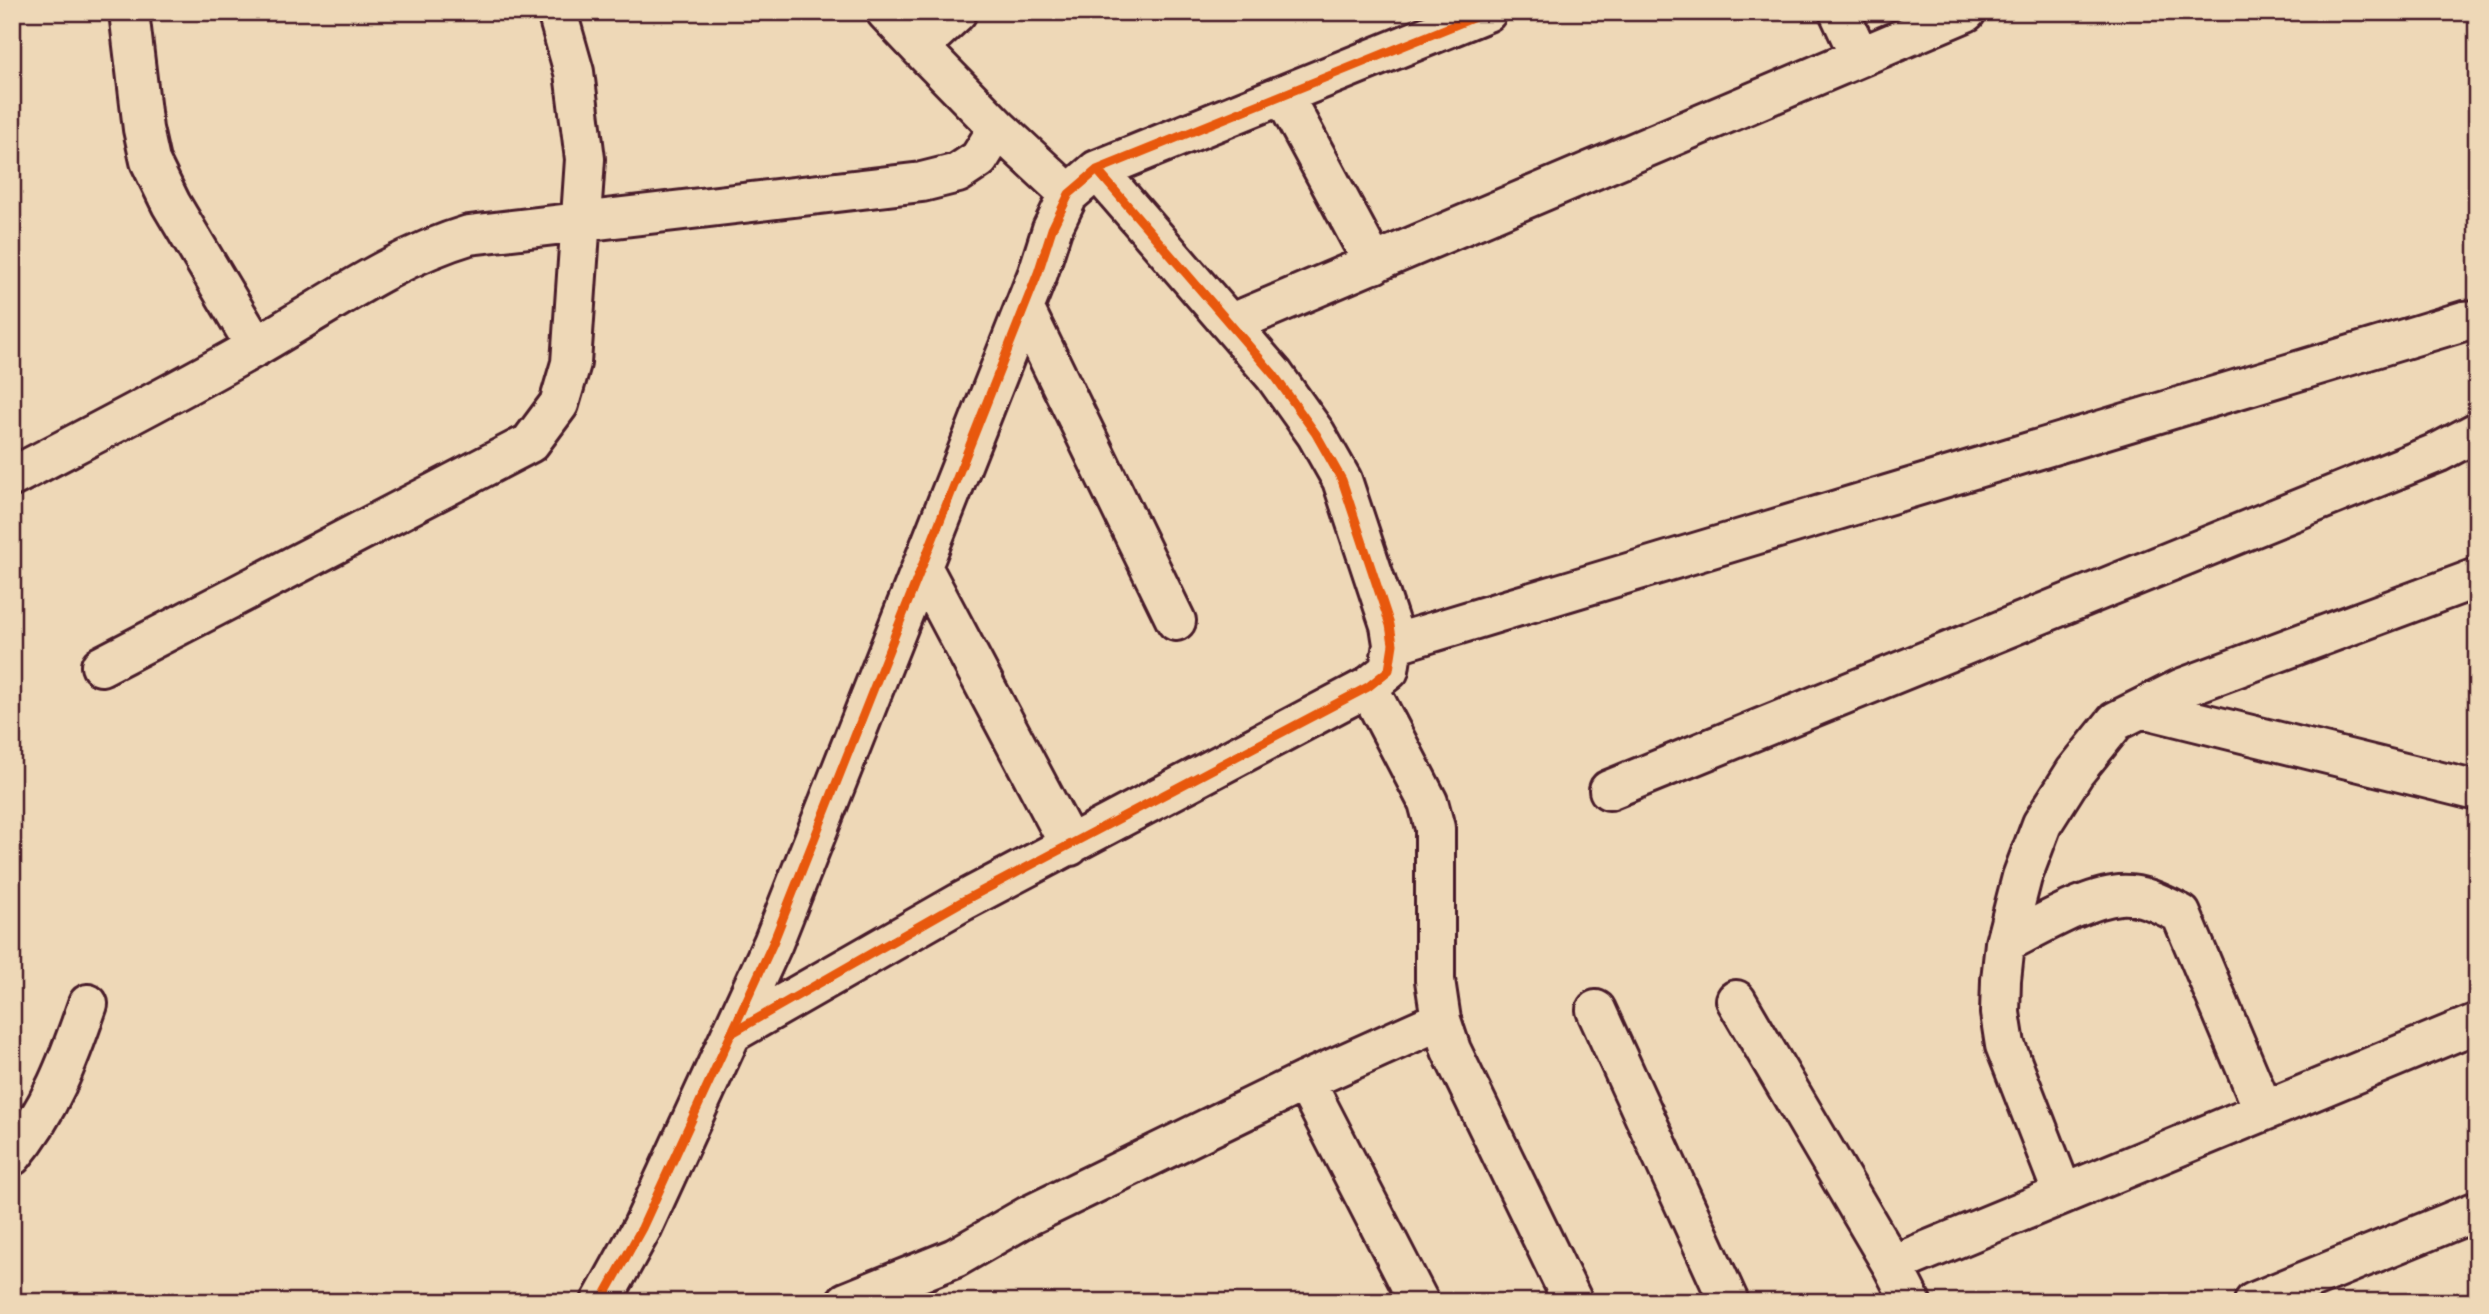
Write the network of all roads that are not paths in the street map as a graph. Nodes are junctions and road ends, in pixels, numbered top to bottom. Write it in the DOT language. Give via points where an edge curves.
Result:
graph roads {
  1 [pos="129,12"];
  2 [pos="557,12"];
  3 [pos="886,12"];
  4 [pos="957,12"];
  5 [pos="1487,12"];
  6 [pos="1839,12"];
  7 [pos="1966,12"];
  8 [pos="1441,21"];
  9 [pos="919,47"];
  10 [pos="1860,57"];
  11 [pos="1283,95"];
  12 [pos="998,128"];
  13 [pos="1083,182"];
  14 [pos="579,222"];
  15 [pos="1374,264"];
  16 [pos="1024,308"];
  17 [pos="2477,320"];
  18 [pos="1230,324"];
  19 [pos="256,347"];
  20 [pos="2477,432"];
  21 [pos="12,477"];
  22 [pos="922,567"];
  23 [pos="2477,578"];
  24 [pos="1176,621"];
  25 [pos="1393,644"];
  26 [pos="101,666"];
  27 [pos="1368,687"];
  28 [pos="2141,708"];
  29 [pos="1609,790"];
  30 [pos="2477,791"];
  31 [pos="1070,846"];
  32 [pos="2005,943"];
  33 [pos="1736,1000"];
  34 [pos="88,1004"];
  35 [pos="1596,1010"];
  36 [pos="1441,1020"];
  37 [pos="2477,1024"];
  38 [pos="732,1033"];
  39 [pos="1305,1081"];
  40 [pos="2264,1111"];
  41 [pos="12,1156"];
  42 [pos="2063,1194"];
  43 [pos="2477,1211"];
  44 [pos="1892,1265"];
  45 [pos="1908,1301"];
  46 [pos="601,1302"];
  47 [pos="846,1302"];
  48 [pos="1419,1302"];
  49 [pos="1573,1302"];
  50 [pos="1729,1302"];
  51 [pos="2254,1302"];
  1 -- 19 [label="street" via="150,161"];
  2 -- 14 [label="street" via="580,108 585,159"];
  3 -- 9 [label="street"];
  4 -- 9 [label="street"];
  5 -- 8 [label="street"];
  6 -- 10 [label="street"];
  7 -- 10 [label="street"];
  8 -- 11 [label="street"];
  9 -- 12 [label="street"];
  10 -- 15 [label="street"];
  11 -- 13 [label="street"];
  11 -- 15 [label="street"];
  12 -- 13 [label="street"];
  12 -- 14 [label="street" via="979,159 958,173 922,182"];
  13 -- 16 [label="street" via="1052,229"];
  13 -- 18 [label="street"];
  14 -- 19 [label="street" via="469,235 436,245 391,266"];
  14 -- 26 [label="street" via="571,363 559,404 530,443"];
  15 -- 18 [label="street"];
  16 -- 22 [label="street"];
  16 -- 24 [label="street"];
  17 -- 25 [label="street"];
  18 -- 25 [label="street" via="1274,375 1342,480"];
  19 -- 21 [label="street"];
  20 -- 29 [label="street" via="2439,452"];
  22 -- 31 [label="street"];
  22 -- 38 [label="street" via="773,943"];
  23 -- 28 [label="street" via="2182,688"];
  25 -- 27 [label="street" via="1389,670"];
  27 -- 31 [label="street"];
  27 -- 36 [label="street" via="1428,802 1435,828 1435,980"];
  28 -- 30 [label="street"];
  28 -- 32 [label="street" via="2116,721 2075,772 2042,824"];
  31 -- 38 [label="street" via="963,901"];
  32 -- 40 [label="street" via="2076,907 2121,895 2156,901 2181,914"];
  32 -- 42 [label="street" via="2000,1013 2005,1045"];
  33 -- 44 [label="street"];
  34 -- 41 [label="street" via="66,1068 29,1136"];
  35 -- 50 [label="street"];
  36 -- 39 [label="street"];
  36 -- 49 [label="street" via="1451,1050"];
  37 -- 40 [label="street"];
  38 -- 46 [label="street" via="642,1228"];
  39 -- 47 [label="street" via="1028,1216 955,1258"];
  39 -- 48 [label="street"];
  40 -- 42 [label="street"];
  42 -- 44 [label="street"];
  43 -- 51 [label="street"];
  44 -- 45 [label="street"];
}
